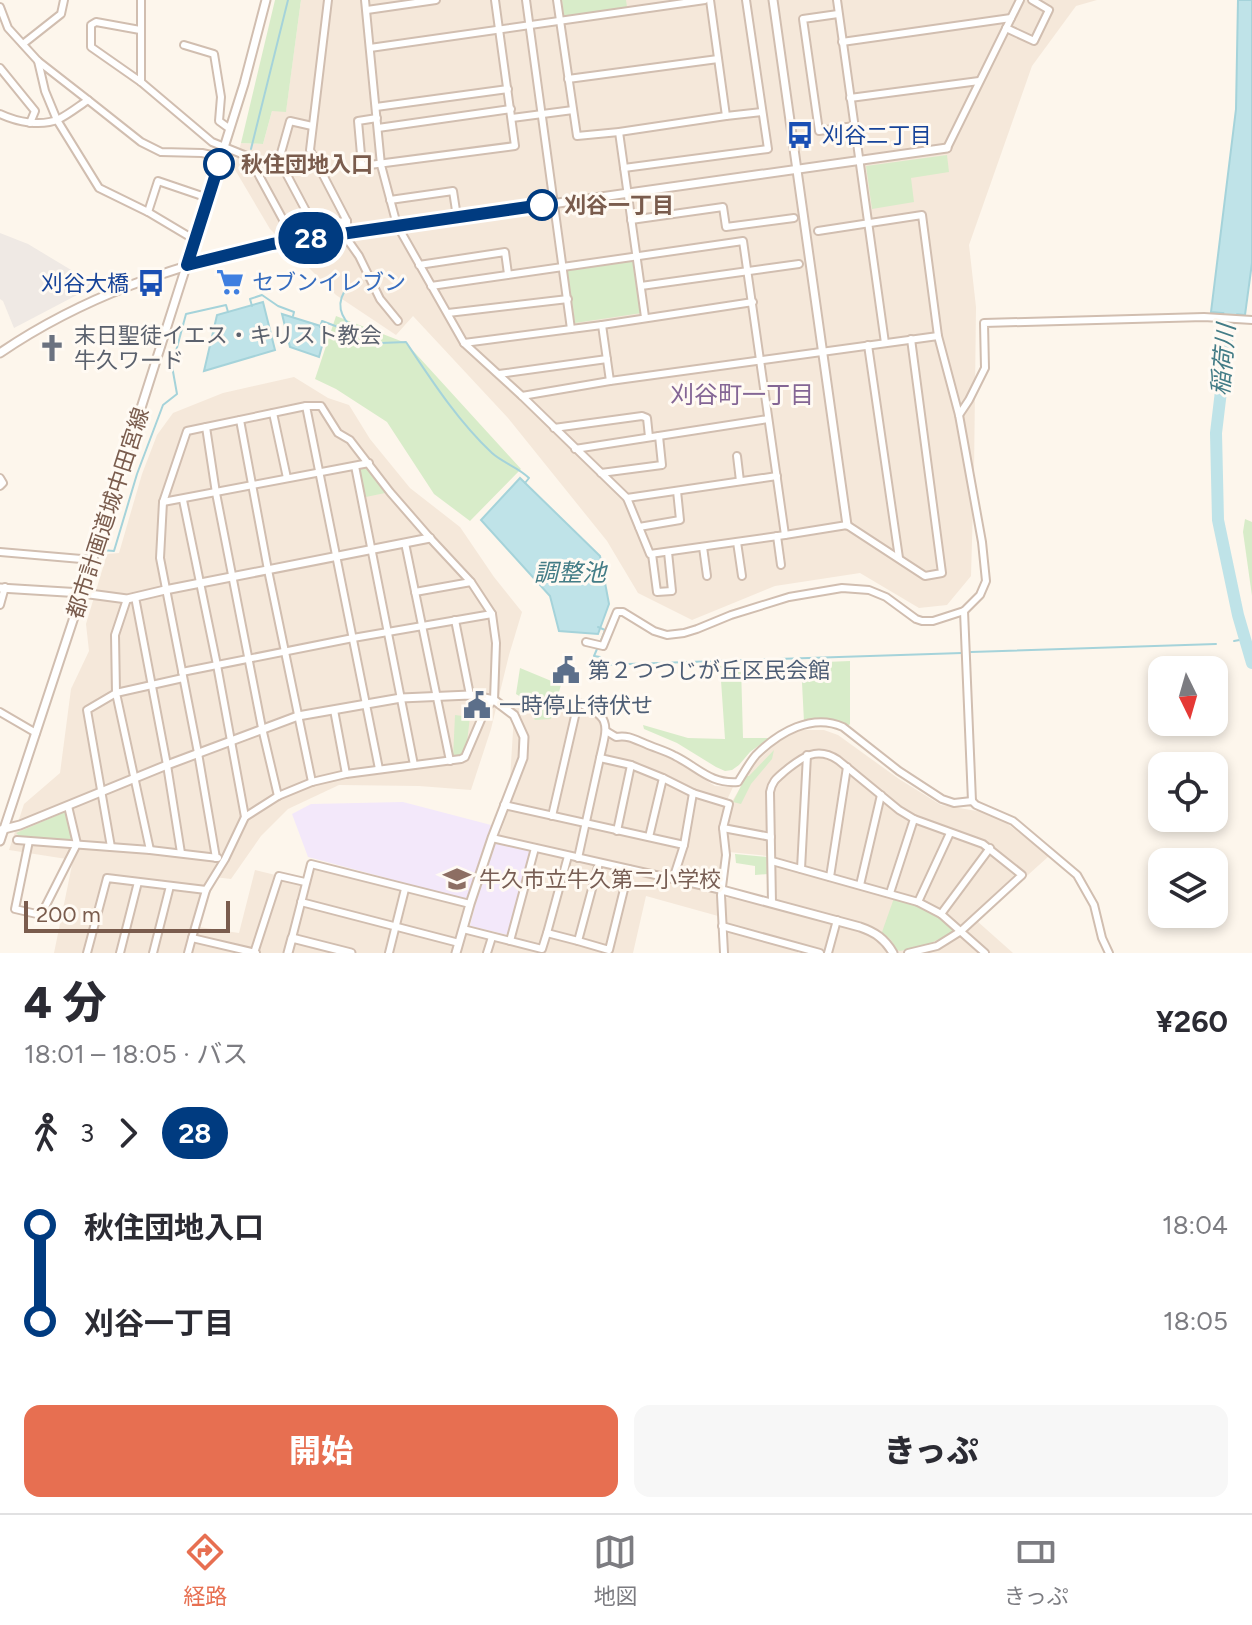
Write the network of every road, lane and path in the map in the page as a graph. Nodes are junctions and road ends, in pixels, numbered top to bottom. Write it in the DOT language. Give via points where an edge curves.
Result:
graph roads {
  1 [pos="64,0"];
  2 [pos="141,0"];
  3 [pos="266,0"];
  4 [pos="328,0"];
  5 [pos="365,0"];
  6 [pos="436,0"];
  7 [pos="495,0"];
  8 [pos="526,0"];
  9 [pos="557,0"];
  10 [pos="630,0"];
  11 [pos="708,0"];
  12 [pos="746,0"];
  13 [pos="773,0"];
  14 [pos="837,0"];
  15 [pos="1020,0"];
  16 [pos="1032,0"];
  17 [pos="670,3"];
  18 [pos="0,7"];
  19 [pos="367,10"];
  20 [pos="632,11"];
  21 [pos="838,14"];
  22 [pos="1011,18"];
  23 [pos="560,22"];
  24 [pos="530,26"];
  25 [pos="1006,28"];
  26 [pos="140,30"];
  27 [pos="500,30"];
  28 [pos="842,42"];
  29 [pos="23,44"];
  30 [pos="184,45"];
  31 [pos="370,48"];
  32 [pos="718,59"];
  33 [pos="38,61"];
  34 [pos="0,68"];
  35 [pos="568,79"];
  36 [pos="979,81"];
  37 [pos="141,82"];
  38 [pos="508,89"];
  39 [pos="850,98"];
  40 [pos="88,100"];
  41 [pos="376,107"];
  42 [pos="511,109"];
  43 [pos="573,110"];
  44 [pos="762,112"];
  45 [pos="542,113"];
  46 [pos="0,114"];
  47 [pos="726,116"];
  48 [pos="377,118"];
  49 [pos="512,118"];
  50 [pos="57,120"];
  51 [pos="30,123"];
  52 [pos="312,126"];
  53 [pos="854,126"];
  54 [pos="378,128"];
  55 [pos="230,129"];
  56 [pos="619,132"];
  57 [pos="225,146"];
  58 [pos="947,148"];
  59 [pos="221,157"];
  60 [pos="859,160"];
  61 [pos="381,165"];
  62 [pos="624,168"];
  63 [pos="797,169"];
  64 [pos="627,193"];
  65 [pos="208,198"];
  66 [pos="390,200"];
  67 [pos="554,203"];
  68 [pos="148,212"];
  69 [pos="457,217"];
  70 [pos="794,218"];
  71 [pos="631,220"];
  72 [pos="347,221"];
  73 [pos="868,223"];
  74 [pos="313,224"];
  75 [pos="393,226"];
  76 [pos="818,231"];
  77 [pos="195,240"];
  78 [pos="636,256"];
  79 [pos="799,264"];
  80 [pos="187,265"];
  81 [pos="419,265"];
  82 [pos="564,266"];
  83 [pos="748,271"];
  84 [pos="508,274"];
  85 [pos="431,286"];
  86 [pos="641,286"];
  87 [pos="568,299"];
  88 [pos="753,302"];
  89 [pos="448,313"];
  90 [pos="645,317"];
  91 [pos="1251,319"];
  92 [pos="398,321"];
  93 [pos="602,325"];
  94 [pos="571,329"];
  95 [pos="938,336"];
  96 [pos="911,339"];
  97 [pos="464,343"];
  98 [pos="885,343"];
  99 [pos="868,345"];
  100 [pos="0,353"];
  101 [pos="823,353"];
  102 [pos="607,359"];
  103 [pos="761,360"];
  104 [pos="498,374"];
  105 [pos="610,381"];
  106 [pos="522,396"];
  107 [pos="306,406"];
  108 [pos="273,413"];
  109 [pos="959,415"];
  110 [pos="768,419"];
  111 [pos="240,420"];
  112 [pos="206,427"];
  113 [pos="554,428"];
  114 [pos="659,436"];
  115 [pos="649,437"];
  116 [pos="575,449"];
  117 [pos="737,456"];
  118 [pos="369,463"];
  119 [pos="355,466"];
  120 [pos="320,473"];
  121 [pos="601,473"];
  122 [pos="777,476"];
  123 [pos="0,478"];
  124 [pos="287,478"];
  125 [pos="740,481"];
  126 [pos="252,485"];
  127 [pos="0,486"];
  128 [pos="677,491"];
  129 [pos="216,493"];
  130 [pos="627,498"];
  131 [pos="183,500"];
  132 [pos="163,502"];
  133 [pos="847,525"];
  134 [pos="639,527"];
  135 [pos="781,536"];
  136 [pos="430,538"];
  137 [pos="737,542"];
  138 [pos="405,543"];
  139 [pos="703,547"];
  140 [pos="370,550"];
  141 [pos="0,552"];
  142 [pos="668,552"];
  143 [pos="652,554"];
  144 [pos="337,556"];
  145 [pos="899,558"];
  146 [pos="93,560"];
  147 [pos="781,565"];
  148 [pos="268,570"];
  149 [pos="707,576"];
  150 [pos="742,576"];
  151 [pos="233,577"];
  152 [pos="471,582"];
  153 [pos="201,583"];
  154 [pos="3,588"];
  155 [pos="165,590"];
  156 [pos="415,592"];
  157 [pos="82,593"];
  158 [pos="131,598"];
  159 [pos="0,605"];
  160 [pos="964,611"];
  161 [pos="492,614"];
  162 [pos="455,620"];
  163 [pos="423,625"];
  164 [pos="388,632"];
  165 [pos="353,638"];
  166 [pos="586,642"];
  167 [pos="285,652"];
  168 [pos="249,659"];
  169 [pos="217,665"];
  170 [pos="182,675"];
  171 [pos="151,685"];
  172 [pos="116,693"];
  173 [pos="436,695"];
  174 [pos="470,695"];
  175 [pos="401,698"];
  176 [pos="494,700"];
  177 [pos="366,703"];
  178 [pos="334,710"];
  179 [pos="0,712"];
  180 [pos="298,716"];
  181 [pos="262,728"];
  182 [pos="606,731"];
  183 [pos="36,733"];
  184 [pos="230,740"];
  185 [pos="198,753"];
  186 [pos="807,755"];
  187 [pos="600,758"];
  188 [pos="450,761"];
  189 [pos="167,765"];
  190 [pos="414,765"];
  191 [pos="631,765"];
  192 [pos="847,767"];
  193 [pos="379,769"];
  194 [pos="346,774"];
  195 [pos="663,778"];
  196 [pos="134,780"];
  197 [pos="312,782"];
  198 [pos="101,792"];
  199 [pos="693,793"];
  200 [pos="881,795"];
  201 [pos="278,796"];
  202 [pos="972,801"];
  203 [pos="504,805"];
  204 [pos="68,806"];
  205 [pos="552,816"];
  206 [pos="245,817"];
  207 [pos="914,819"];
  208 [pos="585,825"];
  209 [pos="723,828"];
  210 [pos="2,829"];
  211 [pos="617,831"];
  212 [pos="950,833"];
  213 [pos="649,837"];
  214 [pos="771,837"];
  215 [pos="492,838"];
  216 [pos="17,840"];
  217 [pos="0,841"];
  218 [pos="29,841"];
  219 [pos="77,844"];
  220 [pos="684,845"];
  221 [pos="111,847"];
  222 [pos="535,848"];
  223 [pos="990,848"];
  224 [pos="150,850"];
  225 [pos="181,853"];
  226 [pos="568,856"];
  227 [pos="216,858"];
  228 [pos="578,858"];
  229 [pos="225,859"];
  230 [pos="772,861"];
  231 [pos="599,863"];
  232 [pos="629,869"];
  233 [pos="801,869"];
  234 [pos="830,877"];
  235 [pos="673,879"];
  236 [pos="138,882"];
  237 [pos="305,882"];
  238 [pos="860,885"];
  239 [pos="170,886"];
  240 [pos="405,889"];
  241 [pos="206,890"];
  242 [pos="722,890"];
  243 [pos="890,893"];
  244 [pos="301,902"];
  245 [pos="918,902"];
  246 [pos="772,903"];
  247 [pos="470,904"];
  248 [pos="941,914"];
  249 [pos="837,920"];
  250 [pos="397,926"];
  251 [pos="722,926"];
  252 [pos="463,929"];
  253 [pos="961,931"];
  254 [pos="547,933"];
  255 [pos="492,937"];
  256 [pos="192,938"];
  257 [pos="292,938"];
  258 [pos="510,941"];
  259 [pos="578,941"];
  260 [pos="459,943"];
  261 [pos="222,949"];
  262 [pos="324,949"];
  263 [pos="590,949"];
  264 [pos="87,953"];
  265 [pos="120,953"];
  266 [pos="153,953"];
  267 [pos="188,953"];
  268 [pos="255,953"];
  269 [pos="288,953"];
  270 [pos="351,953"];
  271 [pos="389,953"];
  272 [pos="456,953"];
  273 [pos="487,953"];
  274 [pos="724,953"];
  275 [pos="820,953"];
  276 [pos="828,953"];
  277 [pos="893,953"];
  278 [pos="908,953"];
  279 [pos="985,953"];
  280 [pos="1109,953"];
  1 -- 29 [label="street" via="61,14"];
  2 -- 26 [label="street"];
  3 -- 55 [label="street, 都市計画道城中田宮線"];
  4 -- 52 [label="street"];
  5 -- 19 [label="street"];
  6 -- 19 [label="street"];
  7 -- 27 [label="street"];
  8 -- 24 [label="street"];
  9 -- 23 [label="street"];
  10 -- 20 [label="street"];
  11 -- 17 [label="street"];
  11 -- 32 [label="street"];
  12 -- 44 [label="street"];
  13 -- 63 [label="street"];
  14 -- 21 [label="street"];
  15 -- 22 [label="street"];
  16 -- 25 [label="street" via="1049,10 1034,41"];
  17 -- 20 [label="street"];
  18 -- 29 [label="street" via="8,28"];
  19 -- 31 [label="street"];
  20 -- 23 [label="street"];
  21 -- 28 [label="street"];
  21 -- 53 [label="street" via="803,19 819,131"];
  22 -- 25 [label="street"];
  22 -- 28 [label="street"];
  23 -- 24 [label="street"];
  23 -- 35 [label="street"];
  24 -- 27 [label="street"];
  24 -- 45 [label="street"];
  25 -- 36 [label="street"];
  26 -- 37 [label="street"];
  26 -- 37 [label="street" via="96,22 91,25 91,47"];
  27 -- 31 [label="street"];
  27 -- 38 [label="street"];
  28 -- 39 [label="street"];
  29 -- 33 [label="street"];
  30 -- 55 [label="street" via="214,54 219,121"];
  31 -- 41 [label="street"];
  32 -- 35 [label="street"];
  32 -- 47 [label="street"];
  33 -- 40 [label="street"];
  33 -- 50 [label="street"];
  34 -- 51 [label="street" via="35,111"];
  35 -- 43 [label="street"];
  36 -- 39 [label="street"];
  36 -- 58 [label="street"];
  37 -- 57 [label="street" via="212,142"];
  38 -- 41 [label="street"];
  38 -- 42 [label="street"];
  39 -- 53 [label="street"];
  40 -- 50 [label="street"];
  40 -- 59 [label="street" via="161,152"];
  41 -- 48 [label="street"];
  42 -- 49 [label="street"];
  42 -- 54 [label="street"];
  43 -- 45 [label="street"];
  43 -- 56 [label="street" via="577,136"];
  44 -- 47 [label="street"];
  44 -- 62 [label="street" via="768,149"];
  45 -- 49 [label="street"];
  45 -- 67 [label="street"];
  46 -- 51 [label="street"];
  47 -- 56 [label="street"];
  48 -- 54 [label="street"];
  48 -- 61 [label="street" via="358,121 359,136 362,166"];
  49 -- 61 [label="street" via="515,146"];
  50 -- 51 [label="street"];
  50 -- 68 [label="street" via="99,188"];
  52 -- 72 [label="street" via="310,150"];
  52 -- 74 [label="street" via="290,121 279,160"];
  53 -- 60 [label="street"];
  54 -- 61 [label="street"];
  55 -- 57 [label="street, 都市計画道城中田宮線"];
  56 -- 62 [label="street"];
  57 -- 59 [label="street, 都市計画道城中田宮線"];
  57 -- 74 [label="street" via="249,157 287,227"];
  58 -- 60 [label="street"];
  59 -- 65 [label="street, 都市計画道城中田宮線"];
  60 -- 63 [label="street"];
  60 -- 73 [label="street"];
  61 -- 66 [label="street"];
  62 -- 64 [label="street"];
  63 -- 64 [label="street"];
  63 -- 101 [label="street"];
  64 -- 67 [label="street"];
  64 -- 71 [label="street"];
  65 -- 68 [label="street" via="158,181"];
  65 -- 77 [label="street, 都市計画道城中田宮線"];
  66 -- 69 [label="street" via="453,191"];
  66 -- 75 [label="street"];
  67 -- 69 [label="street"];
  67 -- 82 [label="street"];
  68 -- 77 [label="street"];
  69 -- 75 [label="street"];
  70 -- 71 [label="street" via="726,227 723,207"];
  71 -- 78 [label="street"];
  72 -- 74 [label="street"];
  72 -- 92 [label="street" via="347,239"];
  73 -- 76 [label="street"];
  73 -- 95 [label="street" via="922,215"];
  73 -- 98 [label="street"];
  75 -- 80 [label="street, bridge" via="272,244"];
  75 -- 81 [label="street"];
  77 -- 80 [label="street, 都市計画道城中田宮線"];
  78 -- 82 [label="street"];
  78 -- 83 [label="street" via="743,241"];
  78 -- 86 [label="street"];
  79 -- 83 [label="street"];
  80 -- 100 [label="street" via="91,302"];
  80 -- 146 [label="street, 都市計画道城中田宮線"];
  81 -- 84 [label="street" via="505,252"];
  81 -- 85 [label="street"];
  82 -- 84 [label="street"];
  82 -- 87 [label="street"];
  83 -- 86 [label="street"];
  83 -- 88 [label="street"];
  84 -- 85 [label="street"];
  85 -- 89 [label="street"];
  86 -- 90 [label="street"];
  87 -- 89 [label="street"];
  87 -- 94 [label="street"];
  88 -- 90 [label="street"];
  88 -- 103 [label="street"];
  89 -- 97 [label="street"];
  90 -- 93 [label="street"];
  91 -- 109 [label="street" via="984,323 985,368"];
  93 -- 94 [label="street"];
  93 -- 102 [label="street"];
  94 -- 97 [label="street"];
  95 -- 96 [label="street"];
  95 -- 109 [label="street"];
  96 -- 98 [label="street"];
  96 -- 145 [label="street" via="942,573 925,576"];
  97 -- 104 [label="street"];
  98 -- 99 [label="street"];
  99 -- 101 [label="street"];
  99 -- 145 [label="street"];
  101 -- 103 [label="street"];
  101 -- 133 [label="street"];
  102 -- 104 [label="street"];
  102 -- 105 [label="street"];
  103 -- 105 [label="street"];
  103 -- 110 [label="street"];
  104 -- 106 [label="street"];
  105 -- 106 [label="street"];
  106 -- 113 [label="street"];
  107 -- 108 [label="street"];
  107 -- 118 [label="street" via="321,406 338,433"];
  107 -- 120 [label="street"];
  108 -- 111 [label="street"];
  108 -- 124 [label="street"];
  109 -- 160 [label="street" via="986,581"];
  110 -- 114 [label="street"];
  110 -- 122 [label="street"];
  111 -- 112 [label="street"];
  111 -- 126 [label="street"];
  112 -- 129 [label="street"];
  112 -- 132 [label="street" via="187,431"];
  113 -- 115 [label="street" via="642,416 647,418"];
  113 -- 116 [label="street"];
  114 -- 115 [label="street"];
  114 -- 121 [label="street" via="662,465"];
  115 -- 116 [label="street"];
  116 -- 121 [label="street"];
  117 -- 125 [label="street"];
  118 -- 119 [label="street"];
  118 -- 136 [label="street"];
  119 -- 120 [label="street"];
  119 -- 140 [label="street"];
  120 -- 124 [label="street"];
  120 -- 144 [label="street"];
  121 -- 130 [label="street"];
  122 -- 125 [label="street"];
  122 -- 135 [label="street"];
  123 -- 127 [label="street"];
  124 -- 126 [label="street"];
  125 -- 128 [label="street"];
  126 -- 129 [label="street"];
  126 -- 148 [label="street"];
  128 -- 130 [label="street"];
  128 -- 134 [label="street" via="680,520"];
  129 -- 131 [label="street"];
  129 -- 151 [label="street"];
  130 -- 134 [label="street"];
  131 -- 132 [label="street"];
  131 -- 153 [label="street"];
  132 -- 155 [label="street" via="160,558"];
  133 -- 135 [label="street"];
  133 -- 145 [label="street"];
  134 -- 143 [label="street"];
  135 -- 137 [label="street"];
  135 -- 147 [label="street"];
  136 -- 138 [label="street"];
  136 -- 152 [label="street"];
  137 -- 139 [label="street"];
  137 -- 150 [label="street"];
  138 -- 140 [label="street"];
  138 -- 156 [label="street"];
  139 -- 142 [label="street"];
  139 -- 149 [label="street"];
  140 -- 144 [label="street"];
  140 -- 164 [label="street"];
  141 -- 146 [label="street"];
  142 -- 143 [label="street"];
  142 -- 143 [label="street" via="672,591 657,592"];
  144 -- 148 [label="street"];
  144 -- 165 [label="street"];
  146 -- 157 [label="street, 都市計画道城中田宮線"];
  148 -- 151 [label="street"];
  148 -- 167 [label="street"];
  151 -- 153 [label="street"];
  151 -- 168 [label="street"];
  152 -- 156 [label="street"];
  152 -- 161 [label="street"];
  153 -- 155 [label="street"];
  153 -- 169 [label="street"];
  154 -- 157 [label="street"];
  154 -- 159 [label="street"];
  155 -- 158 [label="street"];
  155 -- 170 [label="street"];
  156 -- 163 [label="street"];
  157 -- 158 [label="street"];
  157 -- 183 [label="street, 都市計画道城中田宮線"];
  158 -- 171 [label="street"];
  158 -- 172 [label="street" via="115,635"];
  160 -- 166 [label="street" via="922,621 886,597 842,588 789,597 667,635 617,612 603,646"];
  160 -- 202 [label="street"];
  161 -- 162 [label="street"];
  161 -- 176 [label="street"];
  162 -- 163 [label="street"];
  162 -- 174 [label="street"];
  163 -- 164 [label="street"];
  163 -- 173 [label="street"];
  164 -- 165 [label="street"];
  164 -- 175 [label="street"];
  165 -- 167 [label="street"];
  165 -- 177 [label="street"];
  167 -- 168 [label="street"];
  167 -- 180 [label="street"];
  168 -- 169 [label="street"];
  168 -- 181 [label="street"];
  169 -- 170 [label="street"];
  169 -- 184 [label="street"];
  170 -- 171 [label="street"];
  170 -- 185 [label="street"];
  171 -- 172 [label="street"];
  171 -- 189 [label="street"];
  172 -- 196 [label="street"];
  172 -- 198 [label="street" via="87,710"];
  173 -- 174 [label="street"];
  173 -- 175 [label="street"];
  173 -- 188 [label="street"];
  174 -- 176 [label="street"];
  175 -- 177 [label="street"];
  175 -- 190 [label="street"];
  176 -- 188 [label="street" via="465,757"];
  176 -- 203 [label="street" via="514,715 524,737 523,758"];
  177 -- 178 [label="street"];
  177 -- 193 [label="street"];
  178 -- 180 [label="street"];
  178 -- 194 [label="street"];
  179 -- 183 [label="street"];
  180 -- 181 [label="street"];
  180 -- 197 [label="street"];
  181 -- 184 [label="street"];
  181 -- 201 [label="street"];
  182 -- 187 [label="street"];
  182 -- 202 [label="street" via="674,755 728,783 738,782 757,754 781,734 804,724 834,723 942,799"];
  182 -- 205 [label="street" via="605,719 578,703"];
  183 -- 210 [label="street, 都市計画道城中田宮線"];
  184 -- 185 [label="street"];
  184 -- 206 [label="street"];
  185 -- 189 [label="street"];
  185 -- 227 [label="street"];
  186 -- 192 [label="street" via="829,754"];
  186 -- 214 [label="street" via="772,783"];
  186 -- 233 [label="street"];
  187 -- 191 [label="street"];
  187 -- 208 [label="street"];
  188 -- 190 [label="street"];
  189 -- 196 [label="street"];
  189 -- 225 [label="street"];
  190 -- 193 [label="street"];
  191 -- 195 [label="street"];
  191 -- 211 [label="street"];
  192 -- 200 [label="street"];
  192 -- 234 [label="street"];
  193 -- 194 [label="street"];
  194 -- 197 [label="street"];
  195 -- 199 [label="street"];
  195 -- 213 [label="street"];
  196 -- 198 [label="street"];
  196 -- 224 [label="street"];
  197 -- 201 [label="street"];
  198 -- 204 [label="street"];
  198 -- 221 [label="street"];
  199 -- 209 [label="street" via="729,804"];
  199 -- 220 [label="street"];
  200 -- 207 [label="street"];
  200 -- 238 [label="street"];
  201 -- 206 [label="street"];
  202 -- 280 [label="street" via="1013,821 1077,875 1094,905"];
  203 -- 205 [label="street"];
  203 -- 215 [label="street"];
  204 -- 210 [label="street"];
  204 -- 219 [label="street"];
  205 -- 208 [label="street"];
  206 -- 229 [label="street"];
  207 -- 212 [label="street"];
  207 -- 243 [label="street"];
  208 -- 211 [label="street"];
  208 -- 228 [label="street"];
  209 -- 214 [label="street"];
  209 -- 242 [label="street"];
  210 -- 217 [label="street, 都市計画道城中田宮線"];
  211 -- 213 [label="street"];
  212 -- 223 [label="street"];
  212 -- 245 [label="street"];
  213 -- 220 [label="street"];
  214 -- 230 [label="street"];
  215 -- 222 [label="street"];
  215 -- 247 [label="street"];
  216 -- 218 [label="street"];
  218 -- 219 [label="street"];
  218 -- 219 [label="street" via="15,909 41,915"];
  219 -- 221 [label="street"];
  220 -- 235 [label="street"];
  221 -- 224 [label="street"];
  222 -- 226 [label="street"];
  222 -- 258 [label="street"];
  223 -- 248 [label="street"];
  223 -- 253 [label="street" via="1022,875"];
  224 -- 225 [label="street"];
  225 -- 227 [label="street"];
  226 -- 228 [label="street"];
  226 -- 254 [label="street"];
  227 -- 229 [label="street"];
  228 -- 231 [label="street"];
  229 -- 241 [label="street"];
  230 -- 233 [label="street"];
  230 -- 246 [label="street"];
  231 -- 232 [label="street"];
  231 -- 259 [label="street"];
  232 -- 235 [label="street"];
  232 -- 263 [label="street" via="609,950"];
  233 -- 234 [label="street"];
  234 -- 238 [label="street"];
  235 -- 242 [label="street"];
  236 -- 239 [label="street"];
  236 -- 264 [label="street" via="107,878"];
  236 -- 265 [label="street"];
  237 -- 240 [label="street" via="311,864"];
  237 -- 244 [label="street"];
  237 -- 268 [label="street" via="279,876"];
  238 -- 243 [label="street"];
  239 -- 241 [label="street"];
  239 -- 266 [label="street"];
  240 -- 247 [label="street"];
  240 -- 250 [label="street"];
  241 -- 256 [label="street"];
  242 -- 246 [label="street"];
  242 -- 251 [label="street"];
  243 -- 245 [label="street"];
  244 -- 250 [label="street"];
  244 -- 257 [label="street"];
  245 -- 248 [label="street"];
  246 -- 249 [label="street"];
  247 -- 252 [label="street"];
  248 -- 253 [label="street"];
  249 -- 276 [label="street"];
  249 -- 277 [label="street" via="878,935"];
  250 -- 260 [label="street"];
  250 -- 271 [label="street"];
  251 -- 274 [label="street"];
  251 -- 275 [label="street"];
  252 -- 255 [label="street"];
  252 -- 260 [label="street"];
  253 -- 278 [label="street" via="937,946"];
  253 -- 279 [label="street"];
  254 -- 258 [label="street" via="542,949"];
  254 -- 259 [label="street"];
  255 -- 258 [label="street"];
  255 -- 273 [label="street"];
  256 -- 261 [label="street"];
  256 -- 267 [label="street"];
  257 -- 262 [label="street"];
  257 -- 269 [label="street"];
  259 -- 263 [label="street"];
  260 -- 272 [label="street"];
  261 -- 268 [label="street"];
  262 -- 270 [label="street"];
}
